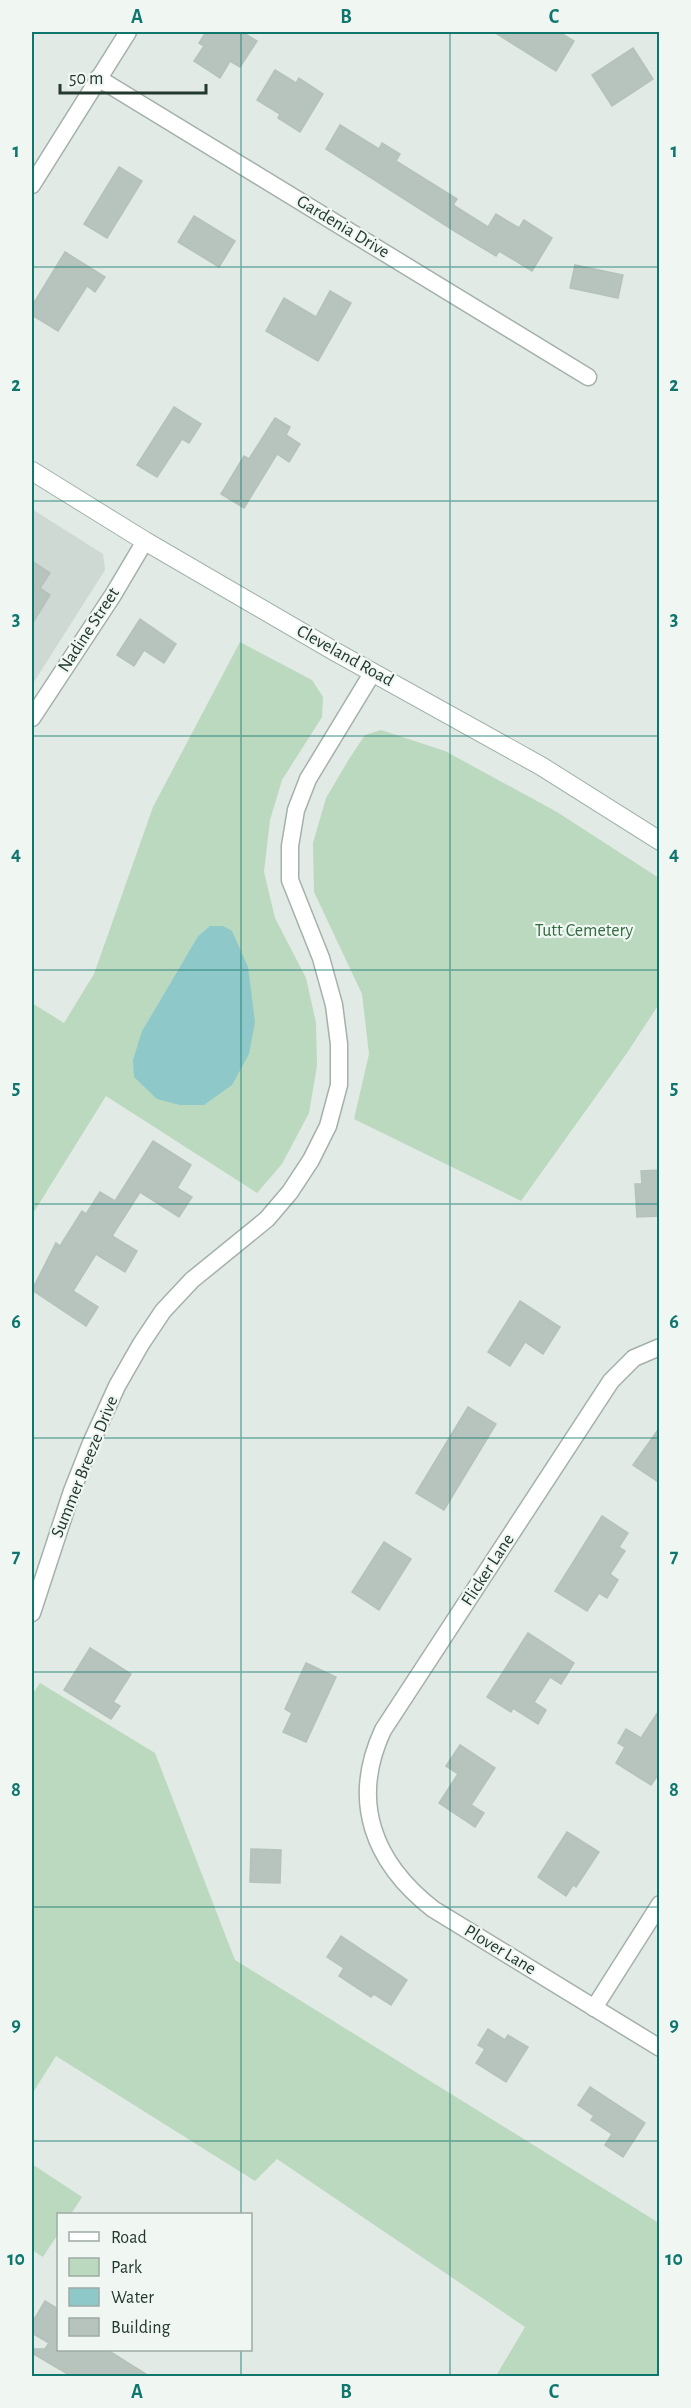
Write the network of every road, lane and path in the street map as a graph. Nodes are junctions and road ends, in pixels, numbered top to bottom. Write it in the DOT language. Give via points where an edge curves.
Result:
graph roads {
  1 [pos="128,32"];
  2 [pos="98,78"];
  3 [pos="32,185"];
  4 [pos="588,377"];
  5 [pos="32,471"];
  6 [pos="145,542"];
  7 [pos="373,672"];
  8 [pos="32,718"];
  9 [pos="660,841"];
  10 [pos="660,1347"];
  11 [pos="32,1613"];
  12 [pos="371,1822"];
  13 [pos="660,1904"];
  14 [pos="594,2008"];
  15 [pos="660,2048"];
  1 -- 2 [label="street"];
  2 -- 3 [label="street"];
  2 -- 4 [label="street, Gardenia Drive"];
  5 -- 6 [label="main road, Cleveland Road"];
  6 -- 7 [label="main road, Cleveland Road"];
  6 -- 8 [label="street, Nadine Street"];
  7 -- 9 [label="main road, Cleveland Road" via="541,766"];
  7 -- 11 [label="street, Summer Breeze Drive" via="308,779 296,810 290,846 290,880 321,958 336,1015 339,1085 328,1126 311,1160 267,1219 192,1280 163,1311 141,1344 91,1443"];
  10 -- 12 [label="street, Flicker Lane" via="634,1358 611,1381 383,1730 370,1765"];
  12 -- 14 [label="street, Plover Lane" via="383,1853 411,1892"];
  13 -- 14 [label="street"];
  14 -- 15 [label="street, Plover Lane"];
}
